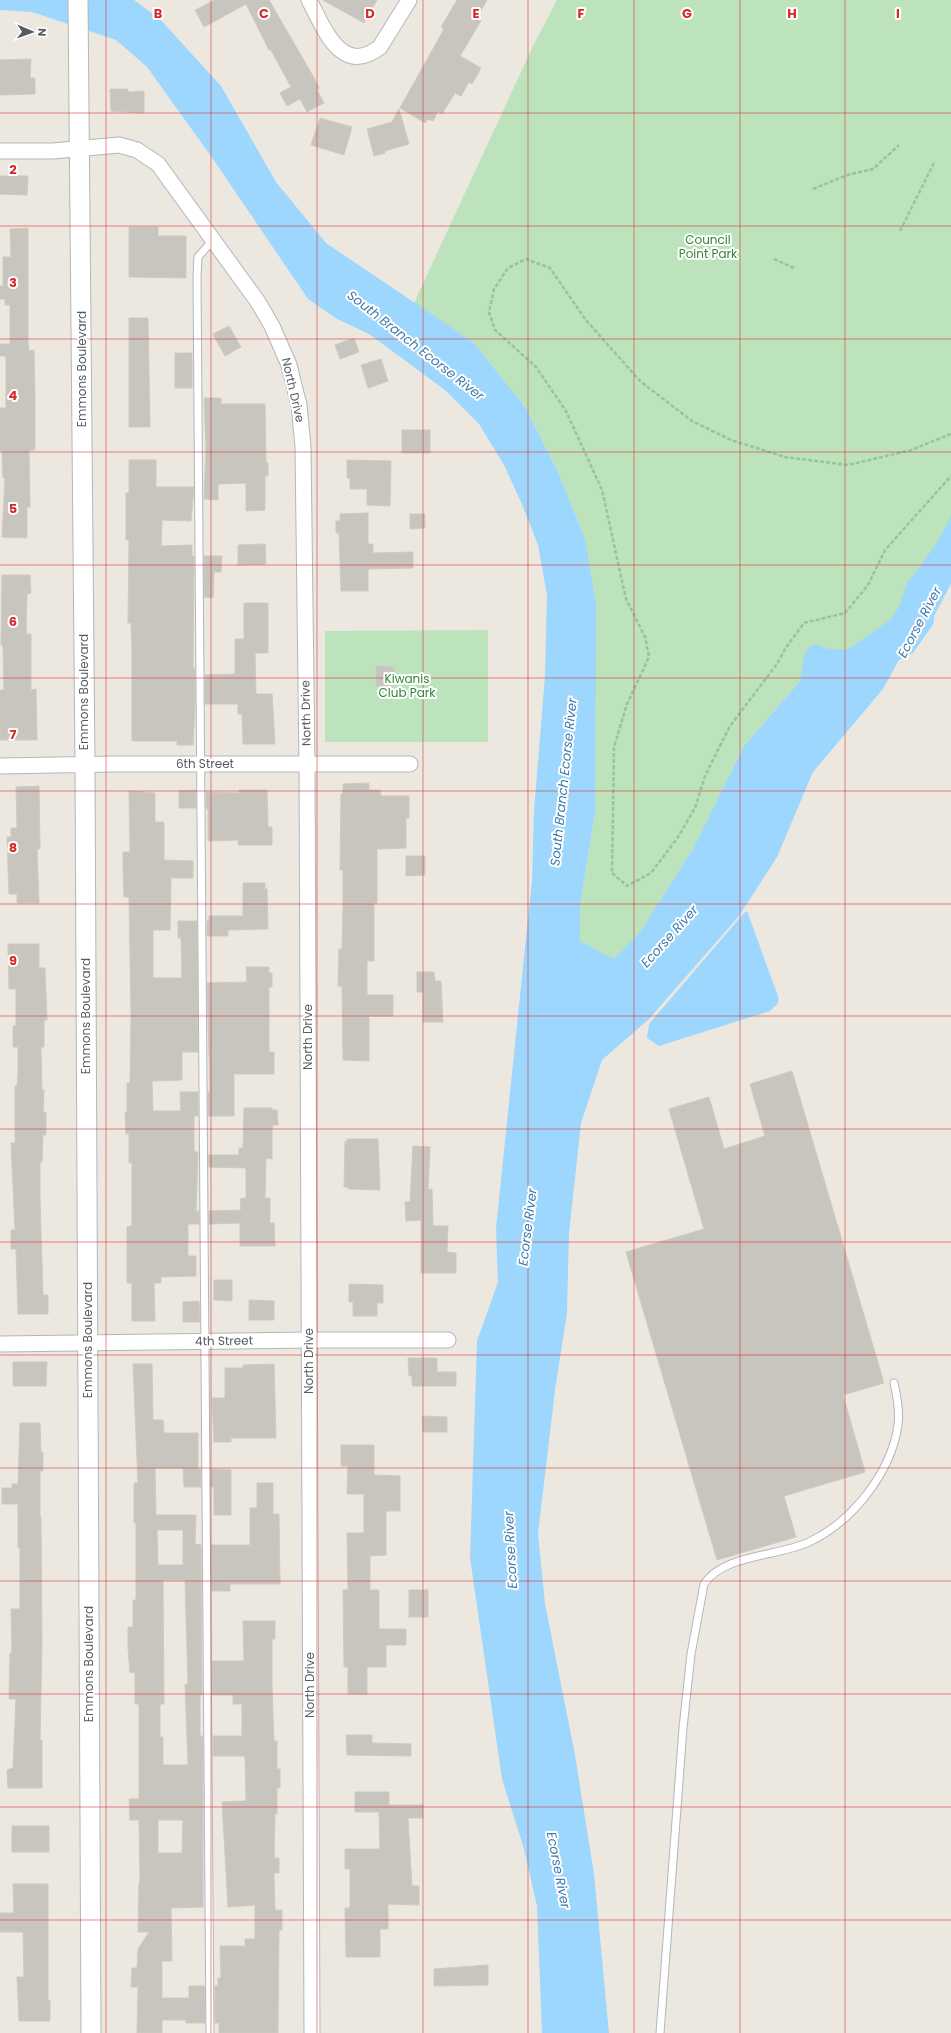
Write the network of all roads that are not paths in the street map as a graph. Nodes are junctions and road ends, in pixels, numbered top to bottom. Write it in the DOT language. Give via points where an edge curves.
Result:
graph roads {
  1 [pos="78,0"];
  2 [pos="309,0"];
  3 [pos="409,0"];
  4 [pos="80,149"];
  5 [pos="0,151"];
  6 [pos="213,240"];
  7 [pos="201,764"];
  8 [pos="306,764"];
  9 [pos="410,764"];
  10 [pos="84,765"];
  11 [pos="0,766"];
  12 [pos="309,1340"];
  13 [pos="448,1340"];
  14 [pos="206,1342"];
  15 [pos="0,1344"];
  16 [pos="88,1344"];
  17 [pos="894,1383"];
  18 [pos="91,2033"];
  19 [pos="210,2033"];
  20 [pos="312,2033"];
  21 [pos="660,2033"];
  1 -- 4 [label="street, Emmons Boulevard"];
  2 -- 3 [label="street" via="332,43 344,54 354,56 368,54 380,47"];
  4 -- 5 [label="street, North Drive"];
  4 -- 6 [label="street, North Drive" via="119,145 150,157 165,172"];
  4 -- 10 [label="street, Emmons Boulevard"];
  6 -- 7 [label="lane" via="198,257 197,277"];
  6 -- 8 [label="street, North Drive" via="272,326 289,365 299,405 303,447"];
  7 -- 8 [label="street, 6th Street"];
  7 -- 10 [label="street, 6th Street"];
  7 -- 14 [label="lane"];
  8 -- 9 [label="street, 6th Street"];
  8 -- 12 [label="street, North Drive"];
  10 -- 11 [label="street, 6th Street"];
  10 -- 16 [label="street, Emmons Boulevard"];
  12 -- 13 [label="street, 4th Street"];
  12 -- 14 [label="street, 4th Street"];
  12 -- 20 [label="street, North Drive"];
  14 -- 16 [label="street, 4th Street"];
  14 -- 19 [label="lane"];
  15 -- 16 [label="street, 4th Street"];
  16 -- 18 [label="street, Emmons Boulevard"];
  17 -- 21 [label="lane" via="898,1425 892,1446 870,1491 854,1510 831,1530 808,1543 722,1567 704,1584 691,1654 683,1728"];
}
